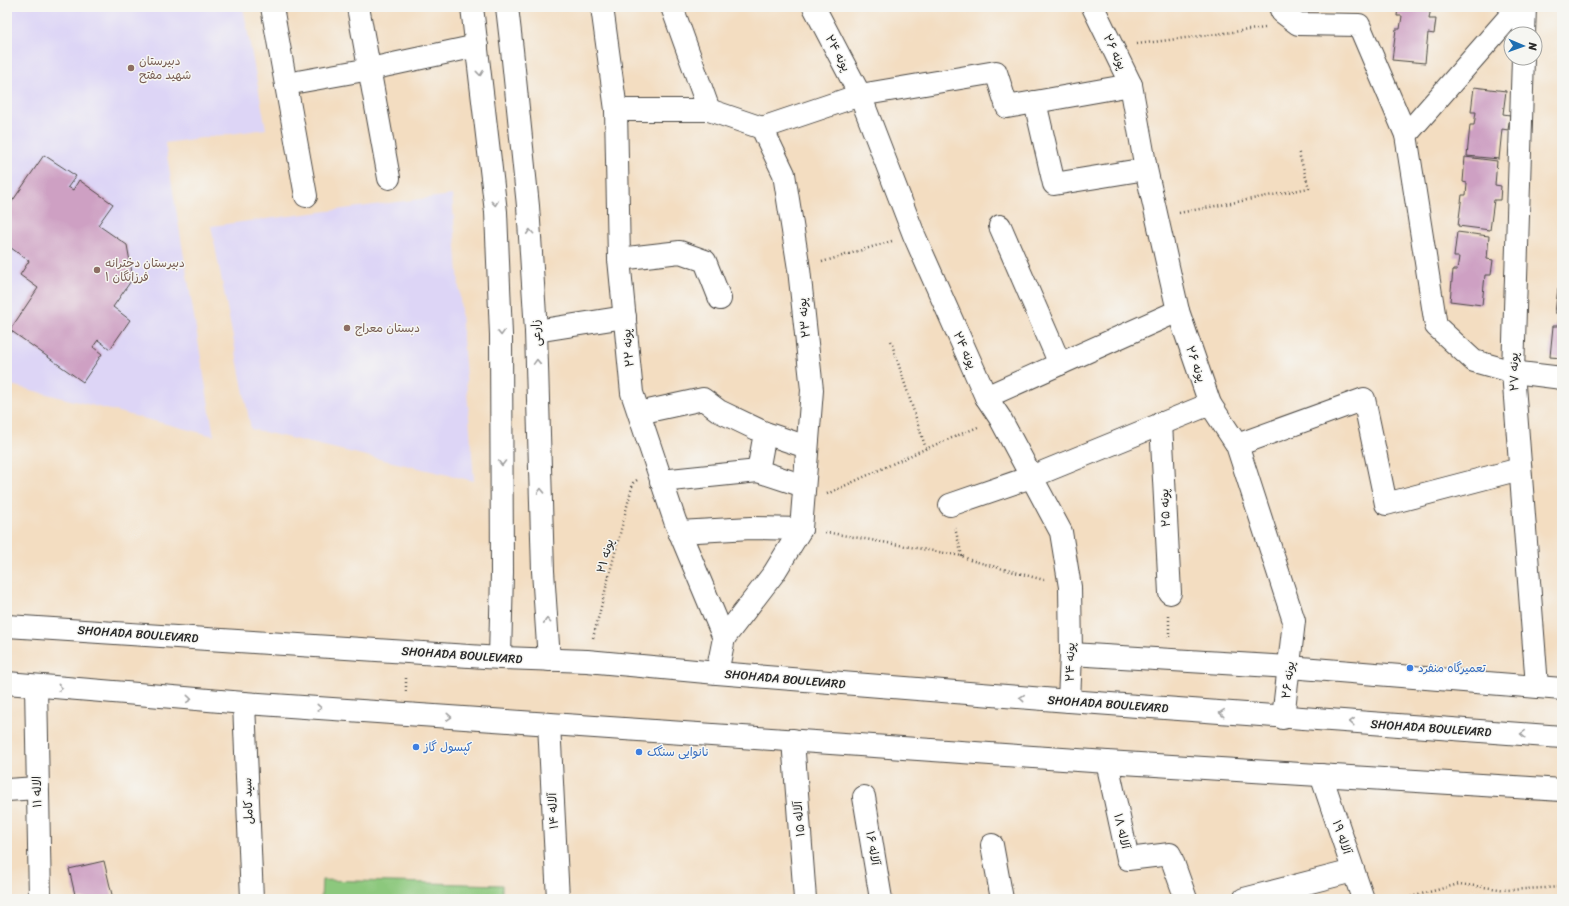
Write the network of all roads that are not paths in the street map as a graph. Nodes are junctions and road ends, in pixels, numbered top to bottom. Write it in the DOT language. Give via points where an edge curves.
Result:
graph roads {
  1 [pos="272,7"];
  2 [pos="358,7"];
  3 [pos="472,7"];
  4 [pos="507,7"];
  5 [pos="602,7"];
  6 [pos="672,7"];
  7 [pos="814,7"];
  8 [pos="1093,7"];
  9 [pos="1280,7"];
  10 [pos="1518,7"];
  11 [pos="1525,7"];
  12 [pos="1360,16"];
  13 [pos="1524,26"];
  14 [pos="477,46"];
  15 [pos="1523,66"];
  16 [pos="370,69"];
  17 [pos="286,84"];
  18 [pos="1131,84"];
  19 [pos="860,95"];
  20 [pos="1035,102"];
  21 [pos="616,110"];
  22 [pos="709,110"];
  23 [pos="762,128"];
  24 [pos="1406,135"];
  25 [pos="1146,169"];
  26 [pos="389,178"];
  27 [pos="306,196"];
  28 [pos="1000,226"];
  29 [pos="618,259"];
  30 [pos="720,299"];
  31 [pos="1178,311"];
  32 [pos="625,317"];
  33 [pos="536,331"];
  34 [pos="1060,364"];
  35 [pos="1513,372"];
  36 [pos="1562,378"];
  37 [pos="986,397"];
  38 [pos="1210,404"];
  39 [pos="639,413"];
  40 [pos="1161,423"];
  41 [pos="765,433"];
  42 [pos="1237,445"];
  43 [pos="807,447"];
  44 [pos="1520,468"];
  45 [pos="758,471"];
  46 [pos="659,473"];
  47 [pos="1031,476"];
  48 [pos="804,495"];
  49 [pos="950,505"];
  50 [pos="801,529"];
  51 [pos="680,532"];
  52 [pos="1170,593"];
  53 [pos="7,626"];
  54 [pos="724,638"];
  55 [pos="1071,654"];
  56 [pos="500,658"];
  57 [pos="549,660"];
  58 [pos="1289,667"];
  59 [pos="717,673"];
  60 [pos="7,683"];
  61 [pos="36,686"];
  62 [pos="1537,686"];
  63 [pos="1562,689"];
  64 [pos="1069,701"];
  65 [pos="244,703"];
  66 [pos="1283,718"];
  67 [pos="549,724"];
  68 [pos="1562,737"];
  69 [pos="792,740"];
  70 [pos="1107,762"];
  71 [pos="1321,775"];
  72 [pos="37,788"];
  73 [pos="7,790"];
  74 [pos="1562,790"];
  75 [pos="864,797"];
  76 [pos="992,845"];
  77 [pos="1354,871"];
  78 [pos="38,899"];
  79 [pos="252,899"];
  80 [pos="558,899"];
  81 [pos="805,899"];
  82 [pos="881,899"];
  83 [pos="1002,899"];
  84 [pos="1186,899"];
  85 [pos="1244,899"];
  86 [pos="1363,899"];
  1 -- 17 [label="street"];
  2 -- 16 [label="street"];
  3 -- 14 [label="street"];
  33 -- 4 [label="street, زارعی, one-way" via="527,198"];
  5 -- 21 [label="street, پونه ۲۲"];
  6 -- 22 [label="street"];
  7 -- 19 [label="street, پونه ۲۴"];
  8 -- 18 [label="street, پونه ۲۶"];
  9 -- 12 [label="street" via="1282,12 1298,24"];
  10 -- 24 [label="street"];
  11 -- 13 [label="street"];
  12 -- 24 [label="street"];
  14 -- 16 [label="street"];
  14 -- 56 [label="street, one-way" via="496,212 501,335"];
  15 -- 35 [label="street, پونه ۲۷"];
  16 -- 17 [label="street"];
  16 -- 26 [label="street"];
  17 -- 27 [label="street"];
  18 -- 20 [label="street"];
  18 -- 25 [label="street, پونه ۲۶"];
  19 -- 20 [label="street" via="996,72 1007,107"];
  19 -- 23 [label="street"];
  19 -- 37 [label="street, پونه ۲۴" via="914,235"];
  20 -- 25 [label="street" via="1054,184"];
  21 -- 22 [label="street"];
  21 -- 29 [label="street, پونه ۲۲"];
  22 -- 23 [label="street"];
  23 -- 43 [label="street, پونه ۲۳" via="784,174 799,269 812,390"];
  24 -- 35 [label="street" via="1436,326 1474,361"];
  25 -- 31 [label="street, پونه ۲۶"];
  28 -- 34 [label="street"];
  29 -- 30 [label="street" via="680,252 705,261"];
  29 -- 32 [label="street, پونه ۲۲"];
  31 -- 34 [label="street"];
  31 -- 38 [label="street, پونه ۲۶"];
  32 -- 33 [label="street"];
  32 -- 39 [label="street, پونه ۲۲" via="632,393"];
  57 -- 33 [label="street, زارعی, one-way" via="543,571"];
  34 -- 37 [label="street"];
  35 -- 36 [label="street"];
  35 -- 44 [label="street, پونه ۲۷"];
  37 -- 47 [label="street, پونه ۲۴"];
  38 -- 40 [label="street"];
  38 -- 42 [label="street, پونه ۲۶"];
  39 -- 41 [label="street" via="703,399 719,411"];
  39 -- 46 [label="street, پونه ۲۲"];
  40 -- 47 [label="street"];
  40 -- 52 [label="street, پونه ۲۵"];
  41 -- 43 [label="street"];
  41 -- 45 [label="street"];
  42 -- 44 [label="street" via="1364,399 1386,504"];
  42 -- 58 [label="street, پونه ۲۶" via="1294,621"];
  43 -- 48 [label="street, پونه ۲۳"];
  44 -- 62 [label="street, پونه ۲۷"];
  45 -- 46 [label="street"];
  45 -- 48 [label="street"];
  46 -- 51 [label="street, پونه ۲۲"];
  47 -- 49 [label="street"];
  47 -- 55 [label="street, پونه ۲۴" via="1061,532 1070,587"];
  48 -- 50 [label="street, پونه ۲۳"];
  50 -- 51 [label="street" via="751,528"];
  50 -- 54 [label="street, پونه ۲۳" via="774,573"];
  51 -- 54 [label="street, پونه ۲۲"];
  53 -- 56 [label="street, SHOHADA BOULEVARD"];
  54 -- 59 [label="street"];
  55 -- 58 [label="street"];
  55 -- 64 [label="street, پونه ۲۴"];
  56 -- 57 [label="street, SHOHADA BOULEVARD"];
  57 -- 59 [label="street, SHOHADA BOULEVARD"];
  58 -- 62 [label="street"];
  58 -- 66 [label="street, پونه ۲۶"];
  64 -- 59 [label="street, SHOHADA BOULEVARD, one-way"];
  60 -- 61 [label="street"];
  61 -- 65 [label="street, one-way"];
  61 -- 72 [label="street, الاله ۱۱"];
  62 -- 63 [label="street"];
  66 -- 64 [label="street, SHOHADA BOULEVARD, one-way"];
  65 -- 67 [label="street, one-way"];
  65 -- 79 [label="street, سید کامل"];
  68 -- 66 [label="street, SHOHADA BOULEVARD, one-way"];
  67 -- 69 [label="street"];
  67 -- 80 [label="street, آلاله ۱۴"];
  69 -- 70 [label="street"];
  69 -- 81 [label="street, آلاله ۱۵"];
  70 -- 71 [label="street"];
  70 -- 84 [label="street, آلاله ۱۸" via="1128,859 1170,854"];
  71 -- 74 [label="street"];
  71 -- 77 [label="street, آلاله ۱۹"];
  72 -- 73 [label="street"];
  72 -- 78 [label="street, الاله ۱۱"];
  75 -- 82 [label="street, آلاله ۱۶"];
  76 -- 83 [label="street"];
  77 -- 85 [label="street"];
  77 -- 86 [label="street, آلاله ۱۹"];
}
